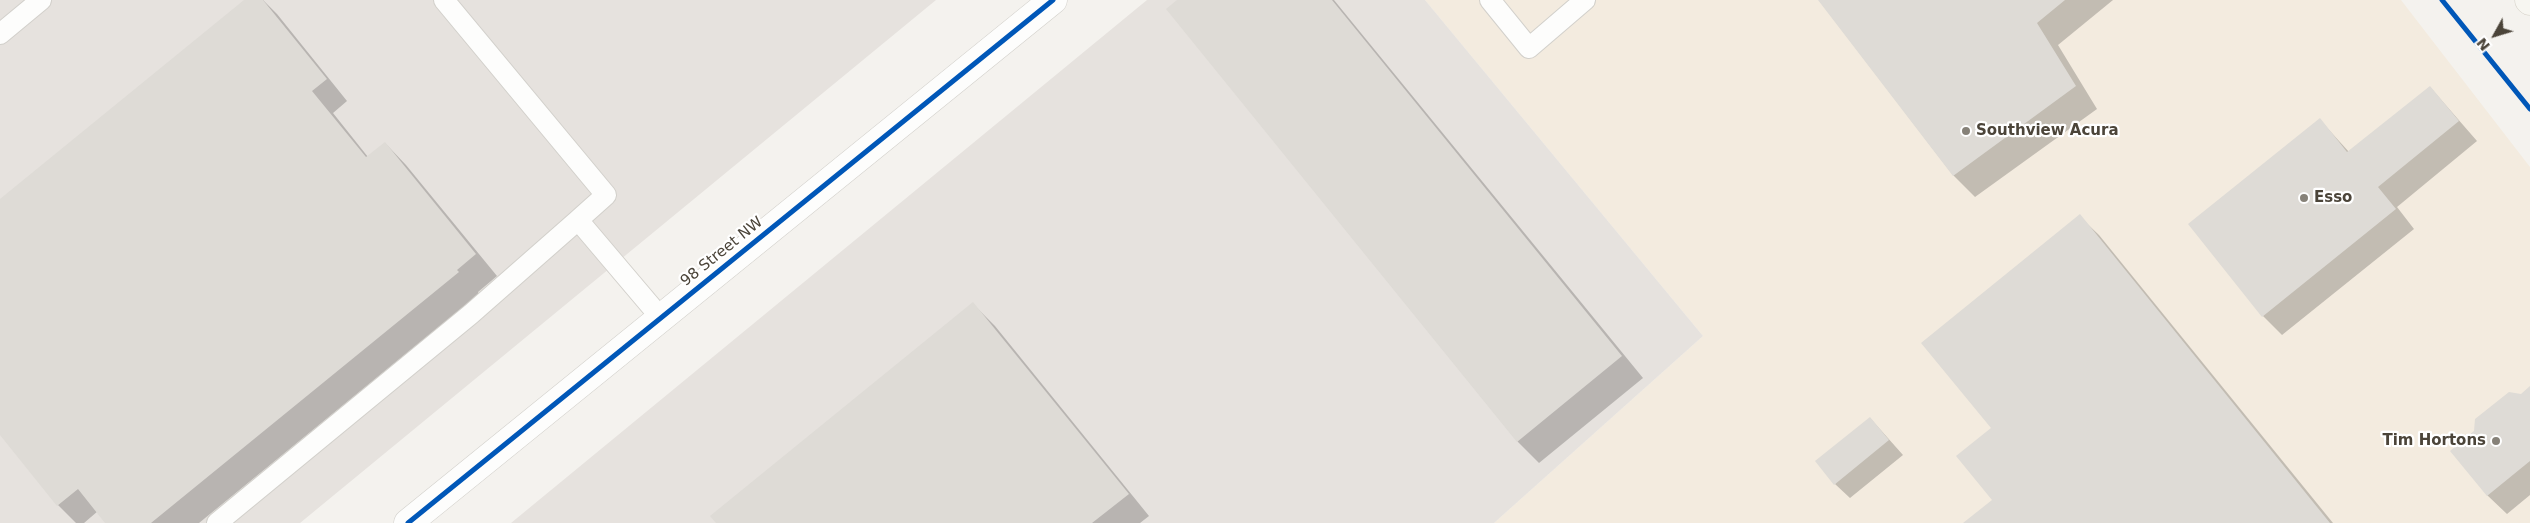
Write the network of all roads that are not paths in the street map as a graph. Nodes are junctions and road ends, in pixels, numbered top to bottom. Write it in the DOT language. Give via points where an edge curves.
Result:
graph roads {
  1 [pos="41,0"];
  2 [pos="444,0"];
  3 [pos="1053,0"];
  4 [pos="1490,0"];
  5 [pos="1585,0"];
  6 [pos="0,34"];
  7 [pos="578,220"];
  8 [pos="661,318"];
  9 [pos="218,523"];
  10 [pos="408,523"];
  1 -- 6 [label="lane"];
  2 -- 7 [label="lane" via="606,195"];
  3 -- 8 [label="street, 98 Street NW"];
  4 -- 5 [label="lane" via="1529,48"];
  7 -- 8 [label="lane"];
  7 -- 9 [label="lane"];
  8 -- 10 [label="street, 98 Street NW"];
}
